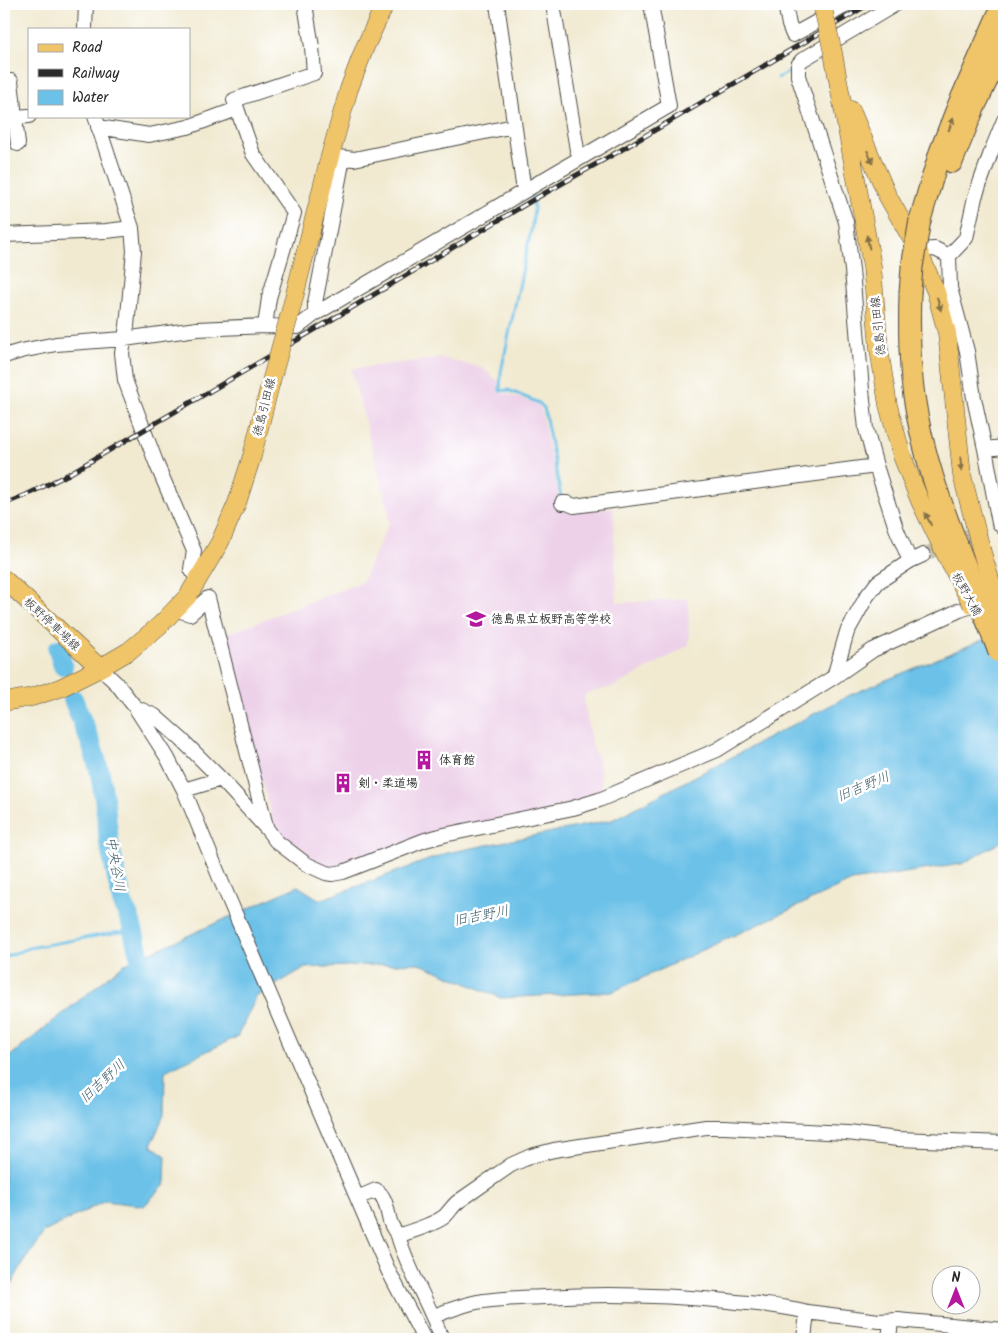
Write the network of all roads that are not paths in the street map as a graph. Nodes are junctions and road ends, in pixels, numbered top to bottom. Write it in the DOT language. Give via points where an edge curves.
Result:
graph roads {
  1 [pos="86,4"];
  2 [pos="304,4"];
  3 [pos="385,4"];
  4 [pos="496,4"];
  5 [pos="553,4"];
  6 [pos="650,4"];
  7 [pos="785,4"];
  8 [pos="847,4"];
  9 [pos="896,4"];
  10 [pos="1003,4"];
  11 [pos="823,6"];
  12 [pos="85,28"];
  13 [pos="1004,44"];
  14 [pos="838,80"];
  15 [pos="4,81"];
  16 [pos="237,109"];
  17 [pos="16,118"];
  18 [pos="1004,120"];
  19 [pos="96,121"];
  20 [pos="514,126"];
  21 [pos="18,144"];
  22 [pos="577,150"];
  23 [pos="336,157"];
  24 [pos="528,189"];
  25 [pos="132,228"];
  26 [pos="922,234"];
  27 [pos="4,235"];
  28 [pos="949,256"];
  29 [pos="872,266"];
  30 [pos="852,270"];
  31 [pos="316,314"];
  32 [pos="265,326"];
  33 [pos="124,339"];
  34 [pos="4,356"];
  35 [pos="1004,447"];
  36 [pos="985,449"];
  37 [pos="876,466"];
  38 [pos="562,503"];
  39 [pos="998,525"];
  40 [pos="923,555"];
  41 [pos="966,556"];
  42 [pos="910,561"];
  43 [pos="4,579"];
  44 [pos="198,581"];
  45 [pos="1004,595"];
  46 [pos="176,608"];
  47 [pos="1002,621"];
  48 [pos="1002,658"];
  49 [pos="100,668"];
  50 [pos="834,677"];
  51 [pos="4,702"];
  52 [pos="135,707"];
  53 [pos="221,780"];
  54 [pos="184,790"];
  55 [pos="267,829"];
  56 [pos="1004,1143"];
  57 [pos="355,1193"];
  58 [pos="398,1236"];
  59 [pos="807,1312"];
  60 [pos="433,1316"];
  61 [pos="891,1321"];
  62 [pos="1004,1330"];
  63 [pos="424,1339"];
  64 [pos="442,1339"];
  65 [pos="804,1339"];
  66 [pos="889,1339"];
  1 -- 12 [label="street"];
  2 -- 16 [label="street" via="314,73 234,100"];
  3 -- 23 [label="main road, 徳島引田線" via="349,88"];
  4 -- 20 [label="street"];
  5 -- 22 [label="street"];
  6 -- 24 [label="street" via="669,106"];
  7 -- 8 [label="street" via="793,35"];
  9 -- 30 [label="street" via="802,60 798,66 798,76 846,222"];
  26 -- 10 [label="highway, one-way" via="940,152"];
  11 -- 14 [label="main road, 徳島引田線, bridge"];
  13 -- 26 [label="highway"];
  14 -- 26 [label="main road, 徳島引田線, one-way" via="887,195"];
  29 -- 14 [label="main road, 徳島引田線, one-way"];
  15 -- 17 [label="street" via="11,81"];
  16 -- 19 [label="street" via="188,127 149,135"];
  16 -- 32 [label="street" via="253,154 294,213 269,298"];
  17 -- 21 [label="street"];
  18 -- 28 [label="street" via="975,198 966,238"];
  19 -- 25 [label="street"];
  20 -- 23 [label="street" via="354,159"];
  20 -- 24 [label="street"];
  23 -- 31 [label="street"];
  23 -- 44 [label="main road, 徳島引田線, bridge" via="237,503"];
  24 -- 31 [label="street"];
  25 -- 27 [label="street"];
  25 -- 33 [label="street" via="134,251"];
  26 -- 28 [label="street" via="935,250"];
  26 -- 41 [label="main road, 徳島引田線, one-way" via="947,333 962,475"];
  26 -- 41 [label="highway" via="909,348 914,396 922,440 943,509"];
  28 -- 36 [label="street" via="950,288 967,351"];
  29 -- 30 [label="street"];
  41 -- 29 [label="main road, 徳島引田線, one-way" via="920,501 902,456 888,405"];
  30 -- 37 [label="street" via="866,429"];
  31 -- 32 [label="street" via="298,327"];
  32 -- 33 [label="street" via="196,329"];
  33 -- 34 [label="street" via="56,344"];
  33 -- 44 [label="street" via="125,380 194,552 191,569"];
  35 -- 36 [label="street"];
  36 -- 39 [label="street"];
  37 -- 38 [label="street" via="574,506"];
  37 -- 42 [label="street"];
  40 -- 42 [label="street"];
  41 -- 47 [label="highway, bridge"];
  41 -- 48 [label="highway, bridge"];
  42 -- 50 [label="street" via="878,582 868,596 847,632"];
  43 -- 49 [label="main road, 板野停車場線"];
  44 -- 46 [label="main road, 徳島引田線"];
  45 -- 50 [label="street" via="960,610 873,650"];
  46 -- 49 [label="main road, 徳島引田線" via="129,651"];
  46 -- 55 [label="street" via="190,614 208,598"];
  49 -- 51 [label="main road, 徳島引田線" via="60,688"];
  49 -- 52 [label="street"];
  50 -- 55 [label="street" via="717,750 599,800 425,840 343,872 326,874 306,864 276,841"];
  52 -- 53 [label="street" via="155,716"];
  52 -- 54 [label="street"];
  53 -- 54 [label="street"];
  53 -- 55 [label="street"];
  54 -- 57 [label="street"];
  56 -- 58 [label="street" via="706,1127 554,1150 512,1165 459,1201 438,1221"];
  57 -- 58 [label="street" via="381,1192"];
  57 -- 63 [label="street" via="388,1270"];
  58 -- 60 [label="street"];
  59 -- 60 [label="street" via="688,1297 604,1294 476,1302"];
  59 -- 61 [label="street"];
  59 -- 65 [label="street"];
  60 -- 64 [label="street"];
  61 -- 62 [label="street"];
  61 -- 66 [label="street"];
}
